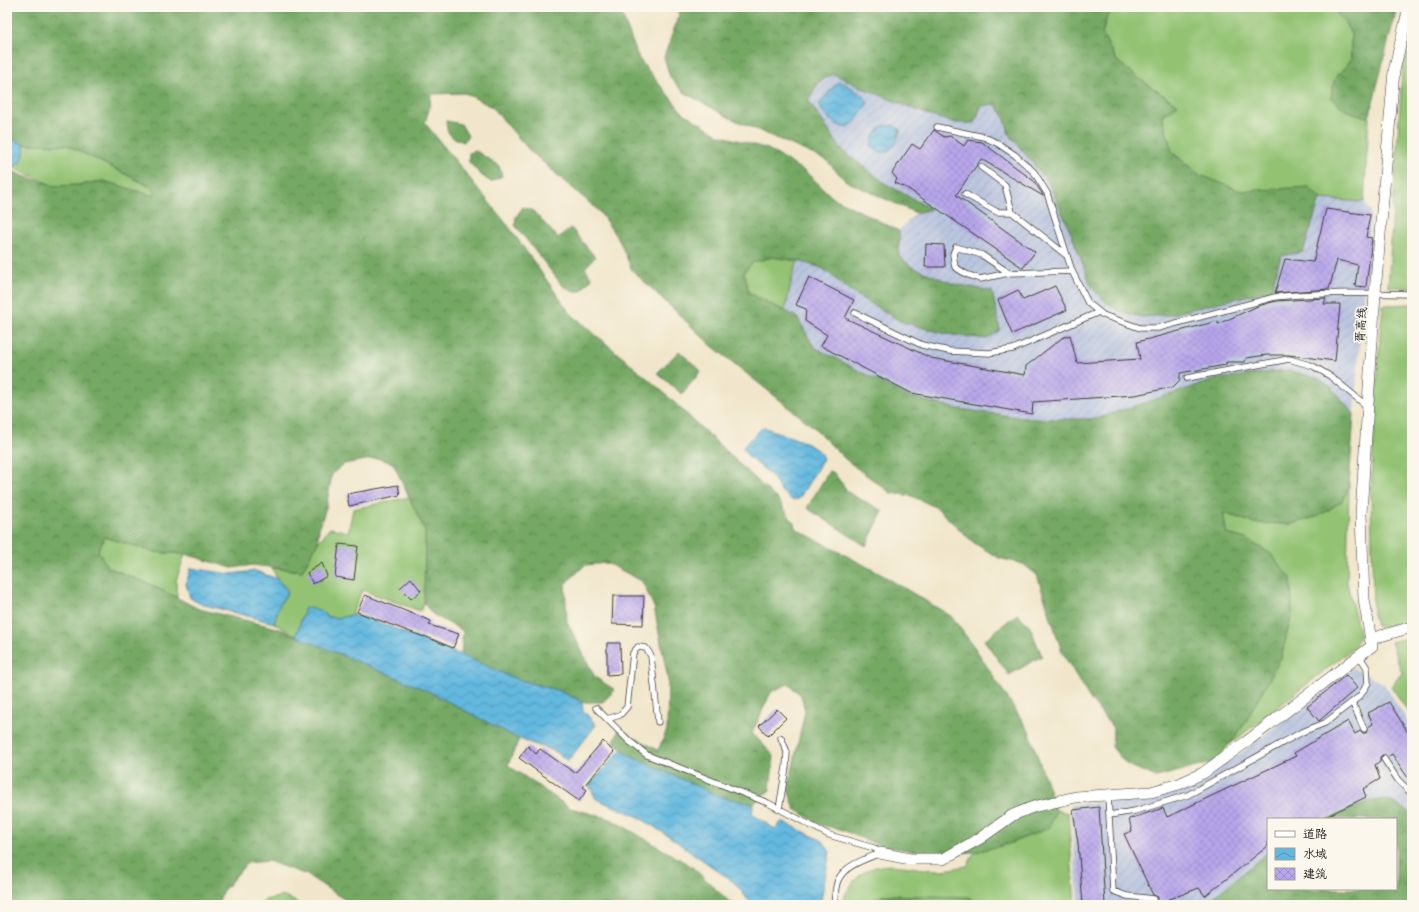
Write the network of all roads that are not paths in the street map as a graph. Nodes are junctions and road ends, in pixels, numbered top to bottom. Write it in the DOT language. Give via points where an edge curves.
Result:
graph roads {
  1 [pos="1409,7"];
  2 [pos="937,126"];
  3 [pos="981,167"];
  4 [pos="965,194"];
  5 [pos="1012,212"];
  6 [pos="1067,256"];
  7 [pos="1072,271"];
  8 [pos="1009,273"];
  9 [pos="1375,293"];
  10 [pos="1412,294"];
  11 [pos="1099,312"];
  12 [pos="855,313"];
  13 [pos="1187,378"];
  14 [pos="1368,407"];
  15 [pos="1412,627"];
  16 [pos="1371,642"];
  17 [pos="1359,655"];
  18 [pos="1352,702"];
  19 [pos="596,708"];
  20 [pos="607,719"];
  21 [pos="658,722"];
  22 [pos="1364,729"];
  23 [pos="781,738"];
  24 [pos="1384,759"];
  25 [pos="1412,794"];
  26 [pos="1108,795"];
  27 [pos="779,809"];
  28 [pos="1109,815"];
  29 [pos="880,854"];
  30 [pos="1154,898"];
  31 [pos="834,905"];
  1 -- 9 [label="street, 胥高线" via="1394,71"];
  2 -- 6 [label="lane" via="984,137 997,143 1034,172 1046,192"];
  3 -- 5 [label="lane" via="1005,185"];
  4 -- 5 [label="lane" via="996,212"];
  5 -- 6 [label="lane"];
  6 -- 7 [label="lane"];
  7 -- 8 [label="lane"];
  7 -- 11 [label="lane" via="1088,303"];
  8 -- 8 [label="lane" via="982,255 956,247 953,254 955,267 980,279"];
  9 -- 10 [label="lane"];
  9 -- 11 [label="lane" via="1274,297 1158,328 1140,328"];
  9 -- 14 [label="street, 胥高线"];
  11 -- 12 [label="lane" via="1013,349 989,353 949,351 922,345"];
  13 -- 14 [label="lane" via="1289,359 1313,366 1330,376"];
  14 -- 16 [label="street, 胥高线" via="1361,514 1364,599"];
  15 -- 16 [label="street"];
  16 -- 17 [label="street"];
  17 -- 18 [label="lane" via="1367,668 1368,683 1360,696"];
  17 -- 26 [label="street" via="1203,773 1179,784 1151,792"];
  18 -- 22 [label="lane"];
  18 -- 28 [label="lane" via="1325,723 1302,732 1188,795 1135,811"];
  19 -- 20 [label="lane"];
  20 -- 21 [label="lane" via="620,716 627,707 633,653 638,647 646,648 651,656"];
  20 -- 27 [label="lane" via="647,755"];
  23 -- 27 [label="lane" via="787,752"];
  24 -- 25 [label="lane" via="1398,780"];
  26 -- 28 [label="lane"];
  26 -- 29 [label="street" via="1076,797 1033,807 1013,815 942,859"];
  27 -- 29 [label="lane" via="829,835 874,848"];
  28 -- 30 [label="lane" via="1113,892"];
  29 -- 31 [label="lane" via="858,862 846,871 838,880"];
}
